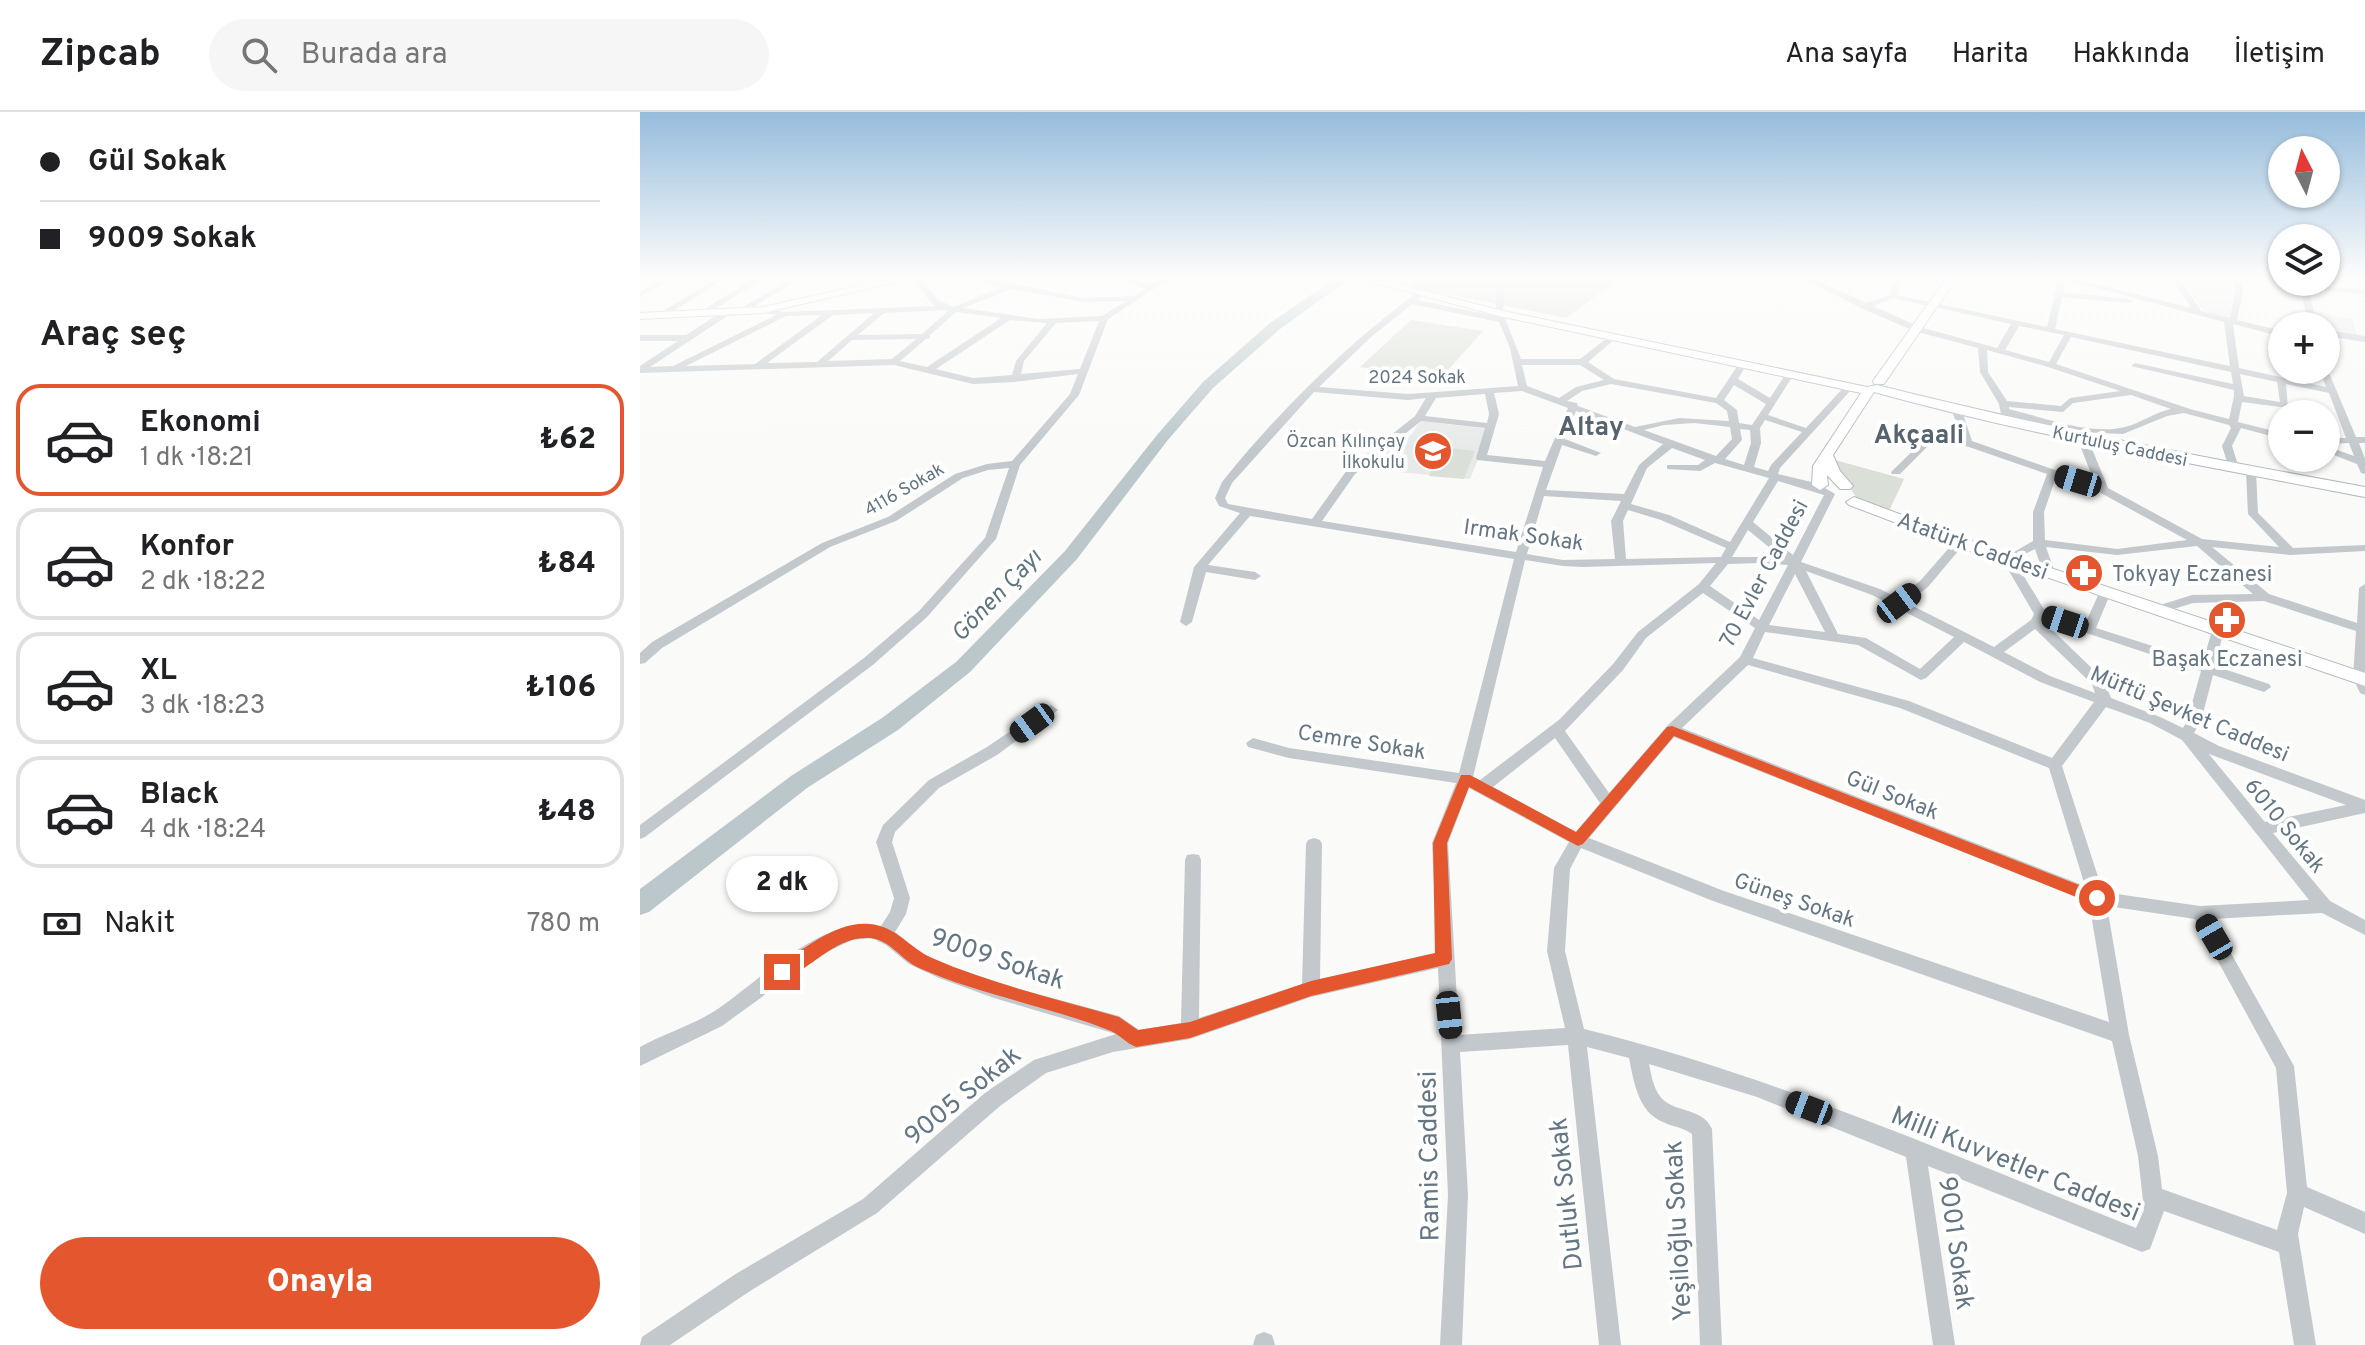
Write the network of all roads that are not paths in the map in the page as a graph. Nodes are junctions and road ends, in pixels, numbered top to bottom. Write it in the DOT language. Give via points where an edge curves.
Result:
graph roads {
  1 [pos="696,334"];
  2 [pos="745,334"];
  3 [pos="803,334"];
  4 [pos="858,334"];
  5 [pos="930,334"];
  6 [pos="984,334"];
  7 [pos="1043,334"];
  8 [pos="1098,334"];
  9 [pos="1367,334"];
  10 [pos="1506,334"];
  11 [pos="1587,334"];
  12 [pos="1914,334"];
  13 [pos="1933,334"];
  14 [pos="2010,334"];
  15 [pos="2061,334"];
  16 [pos="2232,334"];
  17 [pos="2068,335"];
  18 [pos="2340,335"];
  19 [pos="927,336"];
  20 [pos="640,338"];
  21 [pos="688,338"];
  22 [pos="853,338"];
  23 [pos="1611,338"];
  24 [pos="2365,339"];
  25 [pos="1982,347"];
  26 [pos="2141,350"];
  27 [pos="2000,351"];
  28 [pos="894,362"];
  29 [pos="1517,362"];
  30 [pos="1582,362"];
  31 [pos="1743,364"];
  32 [pos="819,365"];
  33 [pos="2051,365"];
  34 [pos="758,366"];
  35 [pos="2135,366"];
  36 [pos="673,369"];
  37 [pos="641,370"];
  38 [pos="2236,370"];
  39 [pos="927,371"];
  40 [pos="1085,371"];
  41 [pos="1328,371"];
  42 [pos="1790,374"];
  43 [pos="2268,377"];
  44 [pos="1015,379"];
  45 [pos="1733,380"];
  46 [pos="1611,381"];
  47 [pos="1865,384"];
  48 [pos="2282,384"];
  49 [pos="2299,384"];
  50 [pos="2329,384"];
  51 [pos="2114,387"];
  52 [pos="1523,388"];
  53 [pos="1310,389"];
  54 [pos="1489,391"];
  55 [pos="2331,391"];
  56 [pos="1359,393"];
  57 [pos="2130,393"];
  58 [pos="2238,393"];
  59 [pos="1433,395"];
  60 [pos="1719,401"];
  61 [pos="1770,402"];
  62 [pos="1567,403"];
  63 [pos="2063,409"];
  64 [pos="1957,411"];
  65 [pos="2187,411"];
  66 [pos="2003,412"];
  67 [pos="1761,416"];
  68 [pos="1419,418"];
  69 [pos="2233,423"];
  70 [pos="1733,425"];
  71 [pos="2072,425"];
  72 [pos="1491,426"];
  73 [pos="1755,428"];
  74 [pos="1634,431"];
  75 [pos="1807,431"];
  76 [pos="2268,432"];
  77 [pos="2352,438"];
  78 [pos="2083,439"];
  79 [pos="2340,439"];
  80 [pos="1558,440"];
  81 [pos="2365,440"];
  82 [pos="1968,443"];
  83 [pos="1670,444"];
  84 [pos="1596,453"];
  85 [pos="1826,455"];
  86 [pos="2340,455"];
  87 [pos="1716,460"];
  88 [pos="1015,464"];
  89 [pos="1549,464"];
  90 [pos="2363,466"];
  91 [pos="1671,467"];
  92 [pos="2234,468"];
  93 [pos="1748,469"];
  94 [pos="1896,472"];
  95 [pos="2251,472"];
  96 [pos="2052,473"];
  97 [pos="1773,476"];
  98 [pos="2103,490"];
  99 [pos="1835,491"];
  100 [pos="2365,492"];
  101 [pos="1540,493"];
  102 [pos="1627,502"];
  103 [pos="1247,512"];
  104 [pos="1315,523"];
  105 [pos="1747,523"];
  106 [pos="1960,542"];
  107 [pos="2199,542"];
  108 [pos="2038,543"];
  109 [pos="1731,546"];
  110 [pos="2365,548"];
  111 [pos="2290,552"];
  112 [pos="1521,554"];
  113 [pos="2008,559"];
  114 [pos="1724,561"];
  115 [pos="1621,564"];
  116 [pos="1796,564"];
  117 [pos="1200,567"];
  118 [pos="2049,573"];
  119 [pos="1255,576"];
  120 [pos="1703,587"];
  121 [pos="2365,588"];
  122 [pos="2105,592"];
  123 [pos="2265,597"];
  124 [pos="1899,603"];
  125 [pos="2161,609"];
  126 [pos="2038,618"];
  127 [pos="1186,622"];
  128 [pos="2363,627"];
  129 [pos="1763,628"];
  130 [pos="2089,630"];
  131 [pos="2218,630"];
  132 [pos="1833,636"];
  133 [pos="1962,637"];
  134 [pos="1996,652"];
  135 [pos="640,660"];
  136 [pos="1745,660"];
  137 [pos="2206,667"];
  138 [pos="2363,683"];
  139 [pos="2264,687"];
  140 [pos="2104,699"];
  141 [pos="1051,710"];
  142 [pos="1556,729"];
  143 [pos="1672,730"];
  144 [pos="2185,736"];
  145 [pos="1253,743"];
  146 [pos="2055,765"];
  147 [pos="1473,783"];
  148 [pos="1609,804"];
  149 [pos="2365,806"];
  150 [pos="2262,829"];
  151 [pos="640,833"];
  152 [pos="1578,840"];
  153 [pos="1314,844"];
  154 [pos="1193,860"];
  155 [pos="2097,898"];
  156 [pos="2324,906"];
  157 [pos="2200,913"];
  158 [pos="2365,928"];
  159 [pos="885,933"];
  160 [pos="1444,959"];
  161 [pos="1311,989"];
  162 [pos="1190,1030"];
  163 [pos="2120,1035"];
  164 [pos="1576,1036"];
  165 [pos="1136,1039"];
  166 [pos="1452,1044"];
  167 [pos="1637,1051"];
  168 [pos="640,1057"];
  169 [pos="1915,1149"];
  170 [pos="2297,1193"];
  171 [pos="2152,1196"];
  172 [pos="2365,1223"];
  173 [pos="2288,1244"];
  174 [pos="650,1345"];
  175 [pos="1451,1345"];
  176 [pos="1610,1345"];
  177 [pos="1711,1345"];
  178 [pos="1944,1345"];
  179 [pos="2305,1345"];
  1 -- 21 [label="street"];
  2 -- 36 [label="street"];
  3 -- 34 [label="street"];
  4 -- 22 [label="street"];
  5 -- 19 [label="street"];
  6 -- 39 [label="street"];
  7 -- 44 [label="street" via="1020,361"];
  8 -- 40 [label="street"];
  9 -- 41 [label="street"];
  10 -- 29 [label="street"];
  11 -- 23 [label="main road, Kurtuluş Caddesi"];
  12 -- 47 [label="main road" via="1888,369"];
  13 -- 25 [label="street"];
  14 -- 27 [label="street"];
  15 -- 17 [label="street"];
  16 -- 38 [label="street"];
  17 -- 26 [label="street"];
  17 -- 33 [label="street"];
  18 -- 24 [label="street"];
  19 -- 22 [label="street"];
  19 -- 28 [label="street"];
  20 -- 21 [label="street"];
  21 -- 37 [label="street"];
  22 -- 32 [label="street"];
  23 -- 30 [label="street"];
  23 -- 31 [label="main road, Kurtuluş Caddesi"];
  25 -- 27 [label="street"];
  25 -- 66 [label="street" via="1984,372"];
  26 -- 35 [label="street"];
  26 -- 38 [label="street"];
  27 -- 33 [label="street"];
  28 -- 32 [label="street"];
  28 -- 39 [label="street"];
  29 -- 30 [label="street"];
  29 -- 52 [label="street"];
  30 -- 46 [label="street"];
  31 -- 42 [label="main road, Kurtuluş Caddesi"];
  31 -- 45 [label="street"];
  32 -- 34 [label="street"];
  33 -- 51 [label="street"];
  34 -- 36 [label="street"];
  35 -- 51 [label="street"];
  35 -- 58 [label="street"];
  36 -- 37 [label="street"];
  38 -- 43 [label="street"];
  38 -- 58 [label="street"];
  39 -- 44 [label="street" via="960,380"];
  40 -- 44 [label="street"];
  40 -- 88 [label="street" via="1074,395"];
  41 -- 53 [label="street"];
  41 -- 56 [label="street"];
  42 -- 47 [label="main road, Kurtuluş Caddesi"];
  42 -- 61 [label="street"];
  45 -- 60 [label="street"];
  45 -- 61 [label="street"];
  46 -- 60 [label="street"];
  46 -- 62 [label="street" via="1579,389"];
  47 -- 64 [label="main road, Kurtuluş Caddesi"];
  47 -- 75 [label="street"];
  47 -- 85 [label="main road"];
  48 -- 58 [label="street" via="2285,406"];
  49 -- 55 [label="street"];
  50 -- 55 [label="street"];
  51 -- 57 [label="street"];
  52 -- 54 [label="street, 2024 Sokak"];
  52 -- 62 [label="street"];
  53 -- 56 [label="street, 2024 Sokak"];
  53 -- 103 [label="street" via="1222,491 1224,506"];
  54 -- 59 [label="street, 2024 Sokak"];
  54 -- 72 [label="street"];
  55 -- 77 [label="street"];
  56 -- 59 [label="street, 2024 Sokak"];
  57 -- 63 [label="street" via="2070,401"];
  57 -- 65 [label="street"];
  58 -- 69 [label="street"];
  59 -- 68 [label="street"];
  60 -- 70 [label="street" via="1732,410"];
  61 -- 67 [label="street"];
  62 -- 74 [label="street"];
  62 -- 80 [label="street, Ramis Caddesi"];
  63 -- 66 [label="street"];
  63 -- 71 [label="street"];
  64 -- 66 [label="main road, Kurtuluş Caddesi"];
  64 -- 82 [label="street"];
  65 -- 69 [label="street"];
  65 -- 71 [label="street" via="2149,417 2127,431"];
  66 -- 71 [label="street"];
  66 -- 78 [label="main road, Kurtuluş Caddesi"];
  67 -- 73 [label="street"];
  67 -- 75 [label="street"];
  68 -- 72 [label="street"];
  68 -- 104 [label="street" via="1351,472"];
  69 -- 76 [label="street"];
  69 -- 92 [label="street" via="2236,428 2227,446"];
  70 -- 73 [label="street"];
  70 -- 74 [label="street" via="1678,419"];
  70 -- 87 [label="street" via="1737,440"];
  71 -- 78 [label="street"];
  72 -- 89 [label="street" via="1481,458"];
  73 -- 93 [label="street"];
  74 -- 83 [label="street"];
  75 -- 97 [label="street"];
  77 -- 79 [label="street"];
  77 -- 81 [label="street"];
  77 -- 90 [label="street"];
  78 -- 92 [label="main road, Kurtuluş Caddesi"];
  78 -- 98 [label="street"];
  80 -- 84 [label="street"];
  80 -- 89 [label="street, Ramis Caddesi"];
  82 -- 94 [label="street" via="1931,438"];
  82 -- 96 [label="street"];
  83 -- 87 [label="street"];
  83 -- 102 [label="street" via="1643,467"];
  85 -- 99 [label="main road"];
  85 -- 99 [label="main road" via="1820,466"];
  86 -- 90 [label="street"];
  87 -- 91 [label="street" via="1700,468"];
  87 -- 93 [label="street"];
  88 -- 135 [label="street, 4116 Sokak" via="959,476 892,519 826,545"];
  88 -- 151 [label="street" via="990,539 931,605 869,661"];
  89 -- 101 [label="street, Ramis Caddesi"];
  92 -- 95 [label="main road, Kurtuluş Caddesi"];
  93 -- 97 [label="street"];
  95 -- 100 [label="main road, Kurtuluş Caddesi"];
  95 -- 111 [label="street" via="2253,514"];
  96 -- 98 [label="street"];
  96 -- 108 [label="street" via="2036,517"];
  97 -- 99 [label="street"];
  97 -- 105 [label="street"];
  98 -- 107 [label="street"];
  99 -- 106 [label="main road, Atatürk Caddesi"];
  99 -- 116 [label="street, 70 Evler Caddesi"];
  101 -- 102 [label="street"];
  101 -- 112 [label="street, Ramis Caddesi"];
  102 -- 109 [label="street"];
  102 -- 115 [label="street" via="1617,521"];
  103 -- 104 [label="street, Irmak Sokak"];
  103 -- 117 [label="street"];
  104 -- 112 [label="street, Irmak Sokak"];
  105 -- 109 [label="street"];
  105 -- 116 [label="street, Müftü Şevket Caddesi"];
  106 -- 113 [label="main road, Atatürk Caddesi"];
  106 -- 124 [label="street" via="1924,584"];
  107 -- 108 [label="street" via="2117,552"];
  107 -- 111 [label="street"];
  107 -- 123 [label="street"];
  108 -- 113 [label="street"];
  108 -- 118 [label="street"];
  109 -- 114 [label="street"];
  110 -- 111 [label="street"];
  112 -- 115 [label="street, Irmak Sokak" via="1563,563"];
  112 -- 147 [label="street, Ramis Caddesi"];
  113 -- 118 [label="main road, Atatürk Caddesi"];
  113 -- 126 [label="street"];
  114 -- 115 [label="street, Irmak Sokak" via="1682,558"];
  114 -- 116 [label="street, Irmak Sokak" via="1776,558"];
  114 -- 120 [label="street"];
  116 -- 124 [label="street, Müftü Şevket Caddesi"];
  116 -- 129 [label="street, 70 Evler Caddesi"];
  116 -- 132 [label="street"];
  117 -- 119 [label="street"];
  117 -- 127 [label="street"];
  118 -- 122 [label="main road, Atatürk Caddesi"];
  120 -- 129 [label="street"];
  120 -- 142 [label="street" via="1642,635"];
  121 -- 128 [label="street"];
  122 -- 125 [label="main road, Atatürk Caddesi"];
  122 -- 130 [label="street"];
  123 -- 125 [label="street" via="2192,599"];
  123 -- 128 [label="street"];
  124 -- 133 [label="street, Müftü Şevket Caddesi"];
  125 -- 131 [label="main road, Atatürk Caddesi"];
  126 -- 130 [label="street"];
  126 -- 134 [label="street"];
  126 -- 140 [label="street" via="2098,682"];
  128 -- 138 [label="street"];
  129 -- 132 [label="street"];
  129 -- 136 [label="street, 70 Evler Caddesi"];
  130 -- 137 [label="street"];
  131 -- 137 [label="street"];
  131 -- 138 [label="main road, Atatürk Caddesi"];
  132 -- 133 [label="street" via="1861,641 1921,675"];
  133 -- 134 [label="street, Müftü Şevket Caddesi"];
  134 -- 140 [label="street, Müftü Şevket Caddesi" via="2045,679"];
  136 -- 143 [label="street, 70 Evler Caddesi"];
  136 -- 146 [label="street" via="1904,704"];
  137 -- 139 [label="street"];
  137 -- 144 [label="street" via="2194,721"];
  140 -- 144 [label="street, Müftü Şevket Caddesi"];
  140 -- 146 [label="street"];
  141 -- 159 [label="street" via="934,784 888,829 884,842 902,898"];
  142 -- 147 [label="street"];
  142 -- 148 [label="street"];
  143 -- 148 [label="street, 70 Evler Caddesi"];
  143 -- 155 [label="street, Gül Sokak"];
  144 -- 149 [label="street, Müftü Şevket Caddesi"];
  144 -- 150 [label="street, 6010 Sokak"];
  145 -- 147 [label="street, Cemre Sokak"];
  146 -- 155 [label="street, Milli Kuvvetler Caddesi"];
  147 -- 152 [label="street, Güneş Sokak"];
  147 -- 160 [label="street, Ramis Caddesi" via="1440,843"];
  148 -- 152 [label="street, 70 Evler Caddesi"];
  149 -- 150 [label="street"];
  150 -- 156 [label="street, 6010 Sokak"];
  152 -- 163 [label="street, Güneş Sokak" via="1719,896"];
  152 -- 164 [label="street, 70 Evler Caddesi" via="1562,868 1556,951"];
  153 -- 161 [label="street"];
  154 -- 162 [label="street"];
  155 -- 157 [label="street, Gül Sokak"];
  155 -- 163 [label="street, Milli Kuvvetler Caddesi"];
  156 -- 157 [label="street, Gül Sokak"];
  156 -- 158 [label="street, 6010 Sokak"];
  157 -- 170 [label="street" via="2285,1066"];
  159 -- 165 [label="street, 9009 Sokak" via="924,962 1119,1025"];
  159 -- 168 [label="street" via="854,932 830,941 732,1010"];
  160 -- 161 [label="street, 9005 Sokak"];
  160 -- 166 [label="street, Ramis Caddesi"];
  161 -- 162 [label="street, 9005 Sokak"];
  162 -- 165 [label="street, 9005 Sokak"];
  163 -- 171 [label="street, Milli Kuvvetler Caddesi"];
  164 -- 166 [label="street, Milli Kuvvetler Caddesi"];
  164 -- 167 [label="street, Milli Kuvvetler Caddesi"];
  164 -- 176 [label="street, Dutluk Sokak"];
  165 -- 174 [label="street, 9005 Sokak" via="1077,1052 1021,1077 870,1206"];
  166 -- 175 [label="street, Ramis Caddesi" via="1458,1195"];
  167 -- 169 [label="street, Milli Kuvvetler Caddesi" via="1757,1088"];
  167 -- 177 [label="street, Yeşiloğlu Sokak" via="1656,1109 1693,1120 1702,1129"];
  169 -- 171 [label="street, Milli Kuvvetler Caddesi" via="2142,1241 2154,1210"];
  169 -- 178 [label="street, 9001 Sokak"];
  170 -- 172 [label="street"];
  170 -- 173 [label="street"];
  171 -- 173 [label="street"];
  173 -- 179 [label="street"];
}
